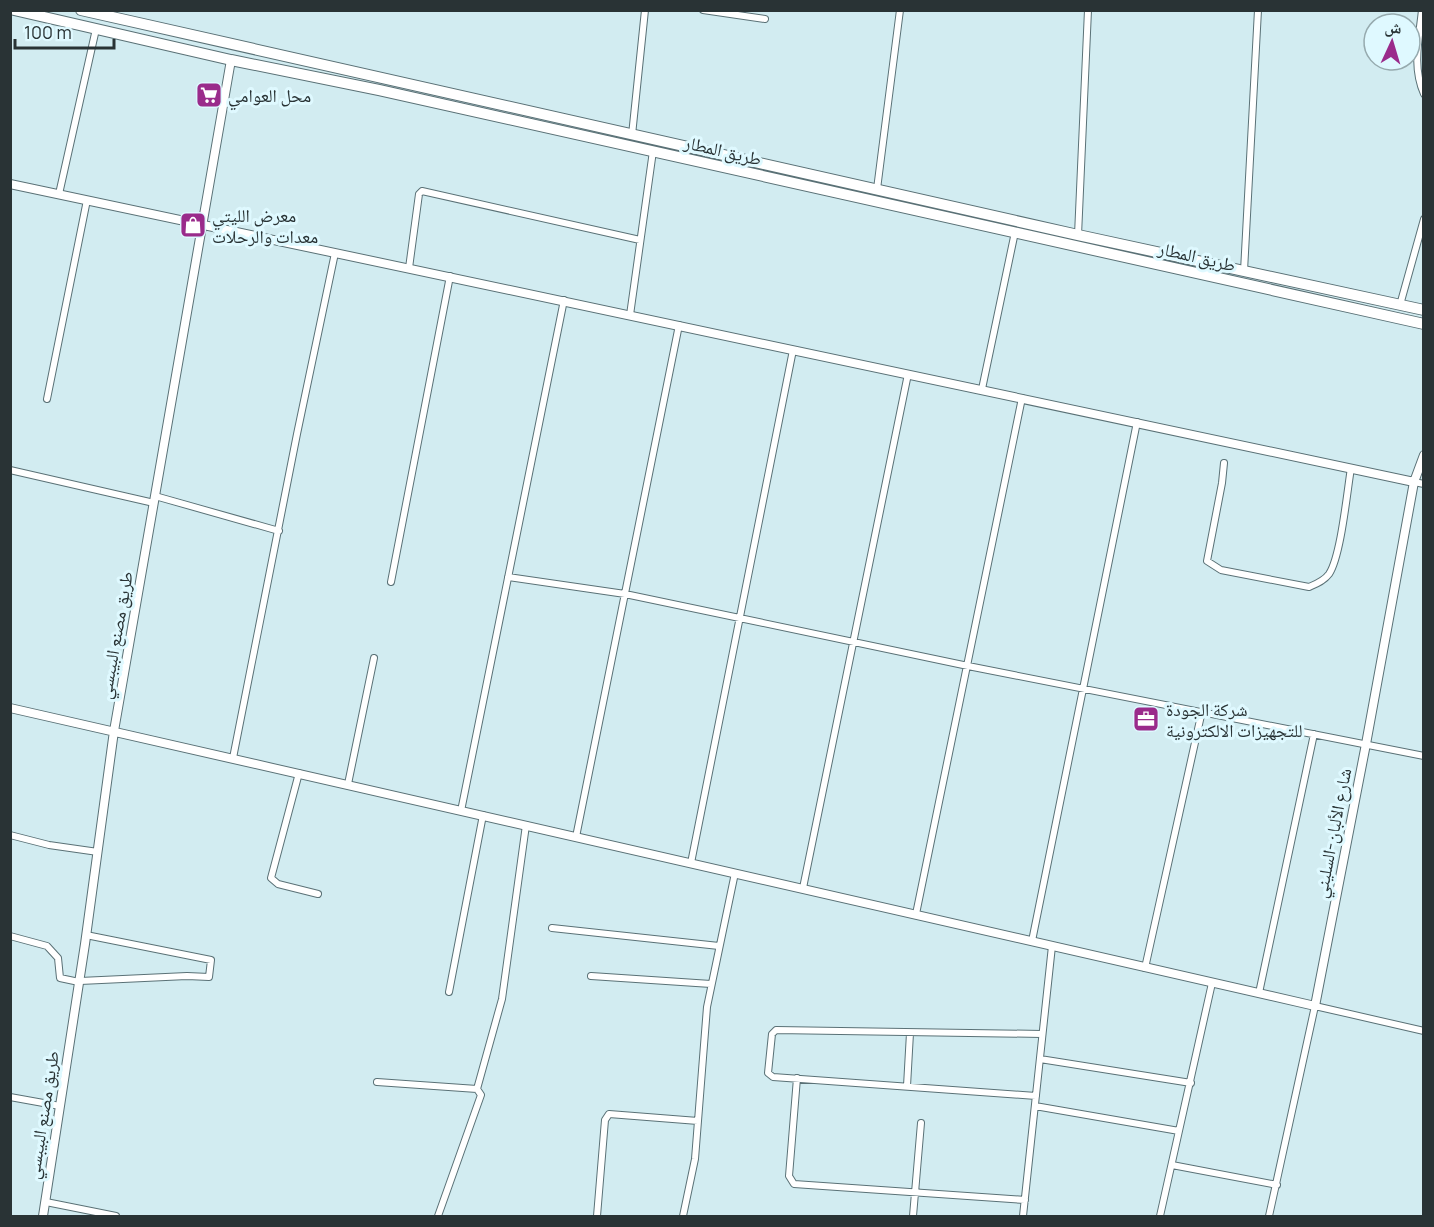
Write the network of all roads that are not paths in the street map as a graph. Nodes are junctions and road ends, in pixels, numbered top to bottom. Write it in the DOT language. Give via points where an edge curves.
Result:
graph roads {
  1 [pos="14,10"];
  2 [pos="81,10"];
  3 [pos="645,10"];
  4 [pos="703,10"];
  5 [pos="900,10"];
  6 [pos="1088,10"];
  7 [pos="1258,10"];
  8 [pos="1422,10"];
  9 [pos="765,19"];
  10 [pos="96,29"];
  11 [pos="231,60"];
  12 [pos="1420,73"];
  13 [pos="1424,94"];
  14 [pos="536,113"];
  15 [pos="535,126"];
  16 [pos="633,135"];
  17 [pos="653,151"];
  18 [pos="10,184"];
  19 [pos="877,189"];
  20 [pos="59,194"];
  21 [pos="87,200"];
  22 [pos="943,210"];
  23 [pos="1424,219"];
  24 [pos="202,224"];
  25 [pos="1014,232"];
  26 [pos="1078,235"];
  27 [pos="640,240"];
  28 [pos="335,253"];
  29 [pos="409,268"];
  30 [pos="1244,271"];
  31 [pos="450,276"];
  32 [pos="564,300"];
  33 [pos="1400,305"];
  34 [pos="1424,310"];
  35 [pos="630,315"];
  36 [pos="1424,324"];
  37 [pos="679,325"];
  38 [pos="793,350"];
  39 [pos="908,374"];
  40 [pos="982,389"];
  41 [pos="1022,398"];
  42 [pos="47,399"];
  43 [pos="1137,422"];
  44 [pos="1424,455"];
  45 [pos="1224,463"];
  46 [pos="1351,468"];
  47 [pos="10,470"];
  48 [pos="1414,482"];
  49 [pos="1424,484"];
  50 [pos="155,499"];
  51 [pos="279,531"];
  52 [pos="508,577"];
  53 [pos="391,582"];
  54 [pos="625,594"];
  55 [pos="740,617"];
  56 [pos="853,642"];
  57 [pos="374,658"];
  58 [pos="968,666"];
  59 [pos="1084,688"];
  60 [pos="10,708"];
  61 [pos="1202,711"];
  62 [pos="114,731"];
  63 [pos="1314,734"];
  64 [pos="1366,744"];
  65 [pos="1424,756"];
  66 [pos="233,758"];
  67 [pos="299,773"];
  68 [pos="348,784"];
  69 [pos="462,811"];
  70 [pos="483,815"];
  71 [pos="526,825"];
  72 [pos="10,835"];
  73 [pos="576,837"];
  74 [pos="98,852"];
  75 [pos="691,863"];
  76 [pos="735,873"];
  77 [pos="803,888"];
  78 [pos="318,894"];
  79 [pos="916,914"];
  80 [pos="552,928"];
  81 [pos="86,935"];
  82 [pos="10,936"];
  83 [pos="1032,941"];
  84 [pos="720,946"];
  85 [pos="1052,946"];
  86 [pos="1145,968"];
  87 [pos="591,976"];
  88 [pos="79,982"];
  89 [pos="711,984"];
  90 [pos="1212,984"];
  91 [pos="449,992"];
  92 [pos="1259,993"];
  93 [pos="1315,1006"];
  94 [pos="1424,1031"];
  95 [pos="910,1033"];
  96 [pos="1042,1034"];
  97 [pos="1040,1059"];
  98 [pos="797,1078"];
  99 [pos="377,1082"];
  100 [pos="1191,1083"];
  101 [pos="907,1086"];
  102 [pos="477,1089"];
  103 [pos="1036,1096"];
  104 [pos="10,1097"];
  105 [pos="60,1106"];
  106 [pos="1035,1106"];
  107 [pos="698,1121"];
  108 [pos="921,1123"];
  109 [pos="1179,1131"];
  110 [pos="1172,1165"];
  111 [pos="1277,1185"];
  112 [pos="915,1194"];
  113 [pos="1025,1200"];
  114 [pos="46,1202"];
  115 [pos="43,1216"];
  116 [pos="116,1216"];
  117 [pos="438,1216"];
  118 [pos="597,1216"];
  119 [pos="683,1216"];
  120 [pos="913,1216"];
  121 [pos="1023,1216"];
  122 [pos="1160,1216"];
  123 [pos="1269,1216"];
  1 -- 10 [label="highway, طريق المطار"];
  2 -- 14 [label="highway, طريق المطار"];
  3 -- 16 [label="street"];
  4 -- 9 [label="street"];
  5 -- 19 [label="street"];
  6 -- 26 [label="street"];
  7 -- 30 [label="street"];
  8 -- 12 [label="street" via="1416,63"];
  10 -- 11 [label="highway, طريق المطار"];
  10 -- 20 [label="street"];
  11 -- 15 [label="highway, طريق المطار"];
  11 -- 24 [label="street, طريق مصنع البيبسي"];
  12 -- 13 [label="street"];
  14 -- 15 [label="highway"];
  14 -- 16 [label="highway, طريق المطار"];
  15 -- 17 [label="highway, طريق المطار"];
  16 -- 19 [label="highway, طريق المطار"];
  17 -- 22 [label="highway, طريق المطار"];
  17 -- 27 [label="street"];
  18 -- 20 [label="street"];
  19 -- 22 [label="highway, طريق المطار"];
  20 -- 21 [label="street"];
  21 -- 24 [label="street"];
  21 -- 42 [label="street"];
  22 -- 25 [label="highway, طريق المطار"];
  22 -- 26 [label="highway, طريق المطار"];
  23 -- 33 [label="street"];
  24 -- 28 [label="street"];
  24 -- 50 [label="street, طريق مصنع البيبسي"];
  25 -- 36 [label="highway, طريق المطار"];
  25 -- 40 [label="street"];
  26 -- 30 [label="highway, طريق المطار"];
  27 -- 29 [label="street" via="422,191"];
  27 -- 35 [label="street"];
  28 -- 29 [label="street"];
  28 -- 51 [label="street"];
  29 -- 31 [label="street"];
  30 -- 33 [label="highway, طريق المطار"];
  31 -- 32 [label="street"];
  31 -- 53 [label="street"];
  32 -- 35 [label="street"];
  32 -- 52 [label="street"];
  33 -- 34 [label="highway, طريق المطار"];
  35 -- 37 [label="street"];
  37 -- 38 [label="street"];
  37 -- 54 [label="street"];
  38 -- 39 [label="street"];
  38 -- 55 [label="street"];
  39 -- 40 [label="street"];
  39 -- 56 [label="street"];
  40 -- 41 [label="street"];
  41 -- 43 [label="street"];
  41 -- 58 [label="street"];
  43 -- 46 [label="street"];
  43 -- 59 [label="street"];
  44 -- 48 [label="street, شارع الألبان-السليني"];
  45 -- 46 [label="street" via="1207,561 1221,570 1309,587 1328,575 1336,558"];
  46 -- 48 [label="street"];
  47 -- 50 [label="street"];
  48 -- 49 [label="street"];
  48 -- 64 [label="street, شارع الألبان-السليني"];
  50 -- 51 [label="street"];
  50 -- 62 [label="street, طريق مصنع البيبسي"];
  51 -- 66 [label="street"];
  52 -- 54 [label="street"];
  52 -- 69 [label="street"];
  54 -- 55 [label="street"];
  54 -- 73 [label="street"];
  55 -- 56 [label="street"];
  55 -- 75 [label="street"];
  56 -- 58 [label="street"];
  56 -- 77 [label="street"];
  57 -- 68 [label="street"];
  58 -- 59 [label="street"];
  58 -- 79 [label="street"];
  59 -- 61 [label="street"];
  59 -- 83 [label="street"];
  60 -- 62 [label="street"];
  61 -- 63 [label="street"];
  61 -- 86 [label="street"];
  62 -- 66 [label="street"];
  62 -- 74 [label="street, طريق مصنع البيبسي"];
  63 -- 64 [label="street"];
  63 -- 92 [label="street"];
  64 -- 65 [label="street"];
  64 -- 93 [label="street, شارع الألبان-السليني"];
  66 -- 67 [label="street"];
  67 -- 68 [label="street"];
  67 -- 78 [label="street" via="271,878 278,884"];
  68 -- 69 [label="street"];
  69 -- 70 [label="street"];
  70 -- 71 [label="street"];
  70 -- 91 [label="street"];
  71 -- 73 [label="street"];
  71 -- 102 [label="street" via="502,999"];
  72 -- 74 [label="street"];
  73 -- 75 [label="street"];
  74 -- 81 [label="street, طريق مصنع البيبسي"];
  75 -- 76 [label="street"];
  76 -- 77 [label="street"];
  76 -- 84 [label="street"];
  77 -- 79 [label="street"];
  79 -- 83 [label="street"];
  80 -- 84 [label="street"];
  81 -- 88 [label="street, طريق مصنع البيبسي"];
  81 -- 88 [label="street" via="211,960 209,977"];
  82 -- 88 [label="street" via="47,946 58,958 60,978"];
  83 -- 85 [label="street"];
  84 -- 89 [label="street"];
  85 -- 86 [label="street"];
  85 -- 96 [label="street"];
  86 -- 90 [label="street"];
  87 -- 89 [label="street"];
  88 -- 105 [label="street, طريق مصنع البيبسي"];
  89 -- 107 [label="street"];
  90 -- 92 [label="street"];
  90 -- 100 [label="street"];
  92 -- 93 [label="street"];
  93 -- 94 [label="street"];
  93 -- 111 [label="street, شارع الألبان-السليني"];
  95 -- 96 [label="street"];
  95 -- 98 [label="street" via="774,1031 768,1073 773,1077"];
  95 -- 101 [label="street"];
  96 -- 97 [label="street"];
  97 -- 100 [label="street"];
  97 -- 103 [label="street"];
  98 -- 101 [label="street"];
  98 -- 112 [label="street" via="789,1180 797,1185"];
  99 -- 102 [label="street"];
  100 -- 109 [label="street"];
  101 -- 103 [label="street"];
  102 -- 117 [label="street" via="481,1095"];
  103 -- 106 [label="street"];
  104 -- 105 [label="street"];
  105 -- 114 [label="street, طريق مصنع البيبسي"];
  106 -- 109 [label="street"];
  106 -- 113 [label="street"];
  107 -- 118 [label="street" via="609,1114 605,1120"];
  107 -- 119 [label="street" via="693,1175"];
  108 -- 112 [label="street"];
  109 -- 110 [label="street"];
  110 -- 111 [label="street"];
  110 -- 122 [label="street"];
  111 -- 123 [label="street, شارع الألبان-السليني"];
  112 -- 113 [label="street"];
  112 -- 120 [label="street"];
  113 -- 121 [label="street"];
  114 -- 115 [label="street, طريق مصنع البيبسي"];
  114 -- 116 [label="street"];
}
